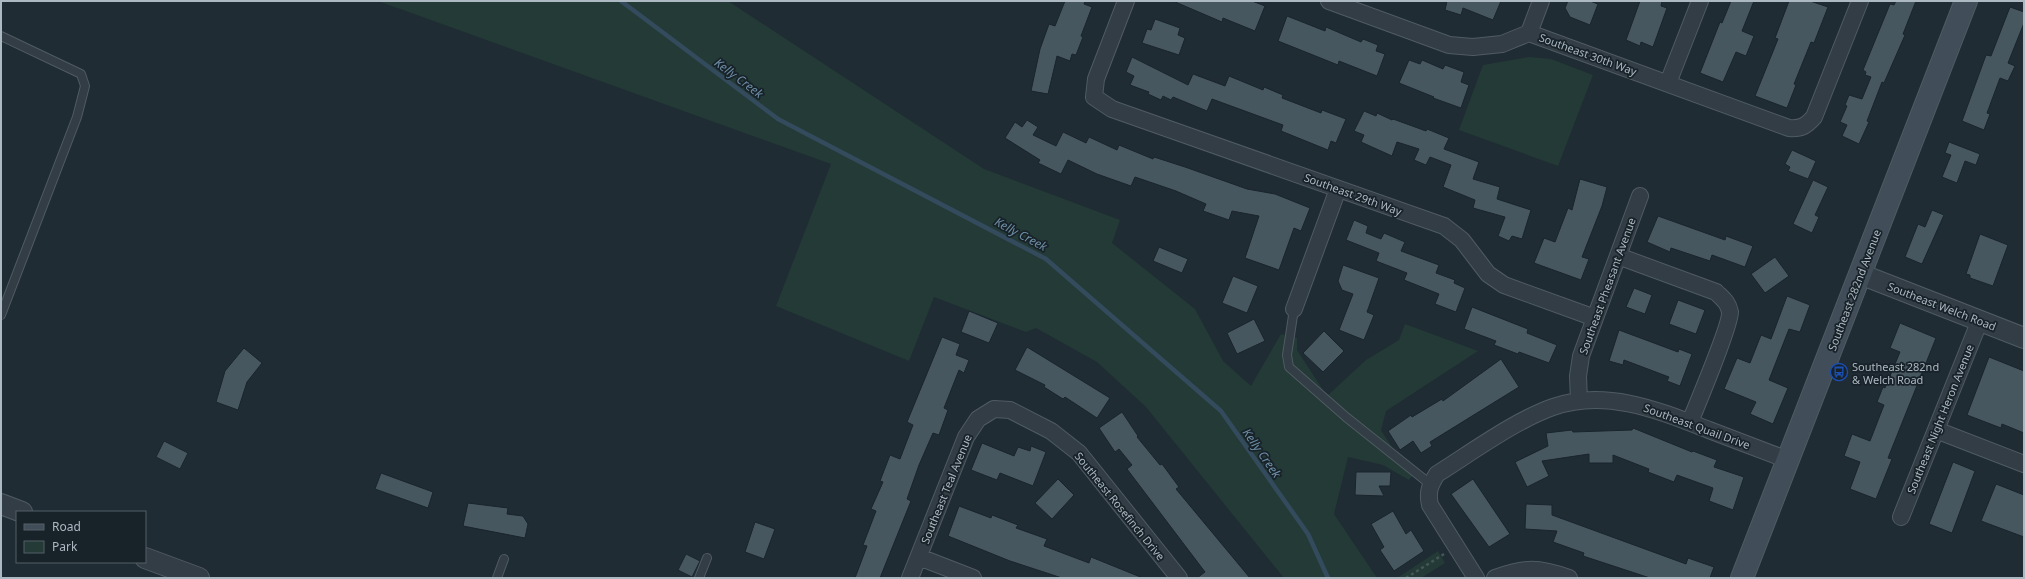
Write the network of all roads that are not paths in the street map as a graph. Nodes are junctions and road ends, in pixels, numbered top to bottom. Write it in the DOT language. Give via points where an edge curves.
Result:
graph roads {
  1 [pos="1126,1"];
  2 [pos="1329,1"];
  3 [pos="1541,1"];
  4 [pos="1700,1"];
  5 [pos="1860,1"];
  6 [pos="1966,1"];
  7 [pos="1529,33"];
  8 [pos="1,36"];
  9 [pos="1668,83"];
  10 [pos="1338,189"];
  11 [pos="1640,196"];
  12 [pos="1618,256"];
  13 [pos="1860,274"];
  14 [pos="1294,309"];
  15 [pos="1,315"];
  16 [pos="1594,318"];
  17 [pos="1980,320"];
  18 [pos="2024,338"];
  19 [pos="1579,401"];
  20 [pos="994,409"];
  21 [pos="1690,422"];
  22 [pos="1936,430"];
  23 [pos="1788,460"];
  24 [pos="2024,464"];
  25 [pos="1430,484"];
  26 [pos="1,504"];
  27 [pos="19,511"];
  28 [pos="1901,517"];
  29 [pos="919,557"];
  30 [pos="146,558"];
  31 [pos="707,558"];
  32 [pos="504,559"];
  33 [pos="200,578"];
  34 [pos="497,578"];
  35 [pos="699,578"];
  36 [pos="910,578"];
  37 [pos="973,578"];
  38 [pos="1179,578"];
  39 [pos="1476,578"];
  40 [pos="1495,578"];
  41 [pos="1569,578"];
  42 [pos="1742,578"];
  1 -- 10 [label="street, Southeast 29th Way" via="1096,79 1094,97 1112,109"];
  2 -- 7 [label="street, Southeast 30th Way" via="1449,45 1474,47 1502,44"];
  3 -- 7 [label="street"];
  4 -- 9 [label="street"];
  5 -- 9 [label="street, Southeast 30th Way" via="1814,117 1799,129 1789,128"];
  6 -- 13 [label="main road, Southeast 282nd Avenue"];
  7 -- 9 [label="street, Southeast 30th Way"];
  8 -- 15 [label="lane" via="81,74 85,86 77,117"];
  10 -- 14 [label="street"];
  10 -- 16 [label="street, Southeast 29th Way" via="1444,226 1462,240 1488,274 1504,285"];
  11 -- 12 [label="street, Southeast Pheasant Avenue"];
  12 -- 16 [label="street, Southeast Pheasant Avenue"];
  12 -- 21 [label="street" via="1716,292 1727,302 1730,314"];
  13 -- 17 [label="street, Southeast Welch Road"];
  13 -- 23 [label="main road, Southeast 282nd Avenue"];
  14 -- 25 [label="lane" via="1287,355 1289,367 1346,417"];
  16 -- 19 [label="street, Southeast Pheasant Avenue" via="1581,356 1578,376"];
  17 -- 18 [label="street, Southeast Welch Road"];
  17 -- 22 [label="street, Southeast Night Heron Avenue"];
  19 -- 21 [label="street, Southeast Quail Drive" via="1609,400 1640,405"];
  19 -- 25 [label="street, Southeast Quail Drive" via="1554,407 1528,419 1438,474"];
  20 -- 29 [label="street, Southeast Teal Avenue" via="978,419 966,437"];
  20 -- 38 [label="street, Southeast Rosefinch Drive" via="1010,410 1029,418 1079,453"];
  21 -- 23 [label="street, Southeast Quail Drive"];
  22 -- 24 [label="street"];
  22 -- 28 [label="street, Southeast Night Heron Avenue"];
  23 -- 42 [label="main road, Southeast 282nd Avenue"];
  25 -- 39 [label="street" via="1427,494 1430,505"];
  26 -- 27 [label="street"];
  29 -- 36 [label="street, Southeast Teal Avenue"];
  29 -- 37 [label="street"];
  30 -- 33 [label="street"];
  31 -- 35 [label="lane"];
  32 -- 34 [label="lane"];
  40 -- 41 [label="street" via="1518,570 1536,569"];
}
